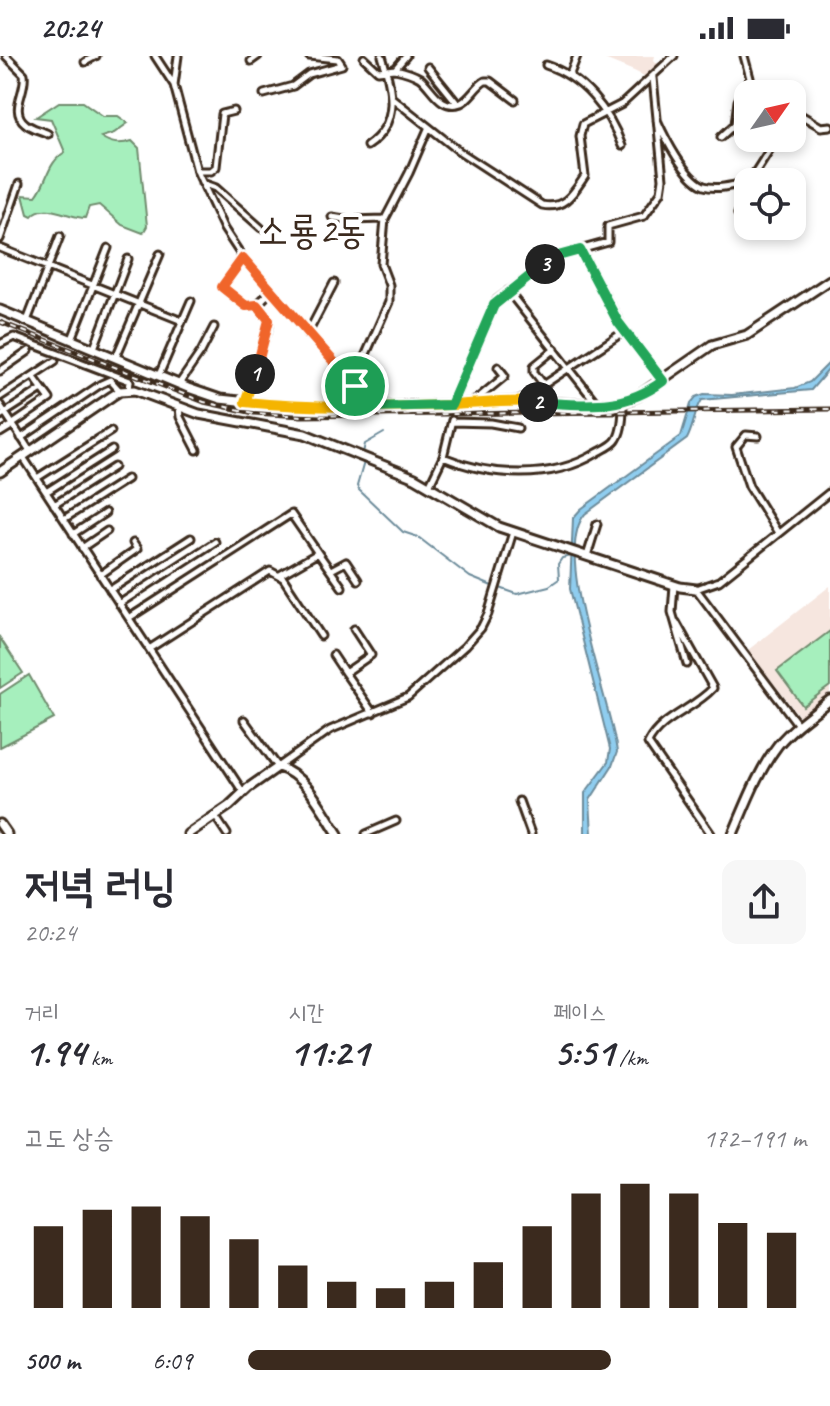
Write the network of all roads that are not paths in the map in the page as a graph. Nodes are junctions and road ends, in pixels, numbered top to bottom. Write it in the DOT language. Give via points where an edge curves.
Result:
graph roads {
  1 [pos="6,56"];
  2 [pos="96,56"];
  3 [pos="155,56"];
  4 [pos="178,56"];
  5 [pos="258,56"];
  6 [pos="309,56"];
  7 [pos="382,56"];
  8 [pos="406,56"];
  9 [pos="577,56"];
  10 [pos="674,56"];
  11 [pos="744,56"];
  12 [pos="364,58"];
  13 [pos="251,61"];
  14 [pos="85,62"];
  15 [pos="546,65"];
  16 [pos="428,67"];
  17 [pos="395,69"];
  18 [pos="387,71"];
  19 [pos="570,74"];
  20 [pos="653,78"];
  21 [pos="174,85"];
  22 [pos="264,94"];
  23 [pos="392,98"];
  24 [pos="515,100"];
  25 [pos="458,104"];
  26 [pos="234,111"];
  27 [pos="605,112"];
  28 [pos="655,116"];
  29 [pos="806,118"];
  30 [pos="830,126"];
  31 [pos="428,129"];
  32 [pos="48,134"];
  33 [pos="721,137"];
  34 [pos="367,146"];
  35 [pos="622,146"];
  36 [pos="197,171"];
  37 [pos="202,183"];
  38 [pos="19,184"];
  39 [pos="734,185"];
  40 [pos="332,217"];
  41 [pos="385,219"];
  42 [pos="261,228"];
  43 [pos="60,236"];
  44 [pos="0,239"];
  45 [pos="0,248"];
  46 [pos="108,248"];
  47 [pos="580,250"];
  48 [pos="160,254"];
  49 [pos="243,258"];
  50 [pos="128,259"];
  51 [pos="48,268"];
  52 [pos="830,280"];
  53 [pos="334,283"];
  54 [pos="93,286"];
  55 [pos="271,291"];
  56 [pos="508,291"];
  57 [pos="115,295"];
  58 [pos="191,301"];
  59 [pos="138,304"];
  60 [pos="257,305"];
  61 [pos="0,310"];
  62 [pos="27,321"];
  63 [pos="182,321"];
  64 [pos="214,327"];
  65 [pos="625,331"];
  66 [pos="308,333"];
  67 [pos="72,339"];
  68 [pos="0,344"];
  69 [pos="94,348"];
  70 [pos="555,349"];
  71 [pos="29,351"];
  72 [pos="116,357"];
  73 [pos="55,361"];
  74 [pos="498,367"];
  75 [pos="569,368"];
  76 [pos="0,371"];
  77 [pos="159,375"];
  78 [pos="33,376"];
  79 [pos="663,381"];
  80 [pos="179,384"];
  81 [pos="544,385"];
  82 [pos="355,386"];
  83 [pos="42,389"];
  84 [pos="129,390"];
  85 [pos="120,391"];
  86 [pos="0,397"];
  87 [pos="521,401"];
  88 [pos="245,402"];
  89 [pos="623,402"];
  90 [pos="472,403"];
  91 [pos="0,405"];
  92 [pos="451,405"];
  93 [pos="598,405"];
  94 [pos="179,407"];
  95 [pos="368,407"];
  96 [pos="3,414"];
  97 [pos="13,424"];
  98 [pos="518,428"];
  99 [pos="111,431"];
  100 [pos="0,433"];
  101 [pos="758,436"];
  102 [pos="21,438"];
  103 [pos="112,450"];
  104 [pos="197,450"];
  105 [pos="30,451"];
  106 [pos="23,457"];
  107 [pos="443,457"];
  108 [pos="114,467"];
  109 [pos="0,472"];
  110 [pos="37,478"];
  111 [pos="127,479"];
  112 [pos="429,486"];
  113 [pos="46,492"];
  114 [pos="830,492"];
  115 [pos="54,505"];
  116 [pos="105,513"];
  117 [pos="64,519"];
  118 [pos="597,524"];
  119 [pos="107,531"];
  120 [pos="513,532"];
  121 [pos="778,533"];
  122 [pos="73,534"];
  123 [pos="191,538"];
  124 [pos="215,542"];
  125 [pos="133,543"];
  126 [pos="82,548"];
  127 [pos="318,553"];
  128 [pos="584,555"];
  129 [pos="331,570"];
  130 [pos="100,575"];
  131 [pos="280,575"];
  132 [pos="358,580"];
  133 [pos="674,585"];
  134 [pos="342,587"];
  135 [pos="696,589"];
  136 [pos="110,590"];
  137 [pos="119,604"];
  138 [pos="129,618"];
  139 [pos="676,622"];
  140 [pos="354,629"];
  141 [pos="321,636"];
  142 [pos="149,649"];
  143 [pos="333,655"];
  144 [pos="687,664"];
  145 [pos="345,673"];
  146 [pos="830,700"];
  147 [pos="373,713"];
  148 [pos="244,720"];
  149 [pos="798,725"];
  150 [pos="278,767"];
  151 [pos="243,792"];
  152 [pos="519,801"];
  153 [pos="215,816"];
  154 [pos="396,821"];
  155 [pos="0,824"];
  156 [pos="7,834"];
  157 [pos="188,834"];
  158 [pos="227,834"];
  159 [pos="338,834"];
  160 [pos="366,834"];
  161 [pos="531,834"];
  162 [pos="711,834"];
  163 [pos="733,834"];
  1 -- 32 [label="street" via="24,74 20,117"];
  2 -- 14 [label="street"];
  3 -- 21 [label="street"];
  4 -- 21 [label="street"];
  5 -- 13 [label="street"];
  6 -- 22 [label="street" via="338,59 342,65"];
  7 -- 18 [label="street"];
  8 -- 17 [label="street"];
  9 -- 19 [label="street"];
  10 -- 20 [label="street"];
  11 -- 33 [label="street" via="750,78 738,101 735,124"];
  12 -- 18 [label="street" via="378,71"];
  15 -- 19 [label="street"];
  16 -- 25 [label="street"];
  17 -- 18 [label="street"];
  17 -- 25 [label="street" via="423,81 439,100"];
  18 -- 23 [label="street"];
  19 -- 27 [label="street"];
  20 -- 27 [label="street"];
  20 -- 28 [label="street"];
  21 -- 36 [label="street"];
  23 -- 31 [label="street"];
  23 -- 34 [label="street" via="384,125"];
  24 -- 25 [label="street" via="485,81"];
  26 -- 36 [label="street" via="222,114 216,167"];
  27 -- 31 [label="street" via="581,129 585,176 571,197 550,207"];
  27 -- 35 [label="street"];
  28 -- 39 [label="street" via="693,179 711,187"];
  28 -- 47 [label="street" via="663,179 653,205 644,216 608,226 608,242"];
  29 -- 30 [label="street"];
  31 -- 41 [label="street"];
  36 -- 37 [label="street"];
  37 -- 42 [label="street" via="216,188"];
  37 -- 49 [label="street"];
  38 -- 44 [label="street"];
  40 -- 41 [label="street"];
  41 -- 82 [label="street" via="381,264 389,302"];
  43 -- 51 [label="street"];
  45 -- 51 [label="street"];
  46 -- 54 [label="street"];
  47 -- 56 [label="street" via="558,256"];
  47 -- 65 [label="street"];
  48 -- 59 [label="street"];
  49 -- 55 [label="street"];
  49 -- 60 [label="street" via="222,287 246,306"];
  50 -- 57 [label="street"];
  51 -- 54 [label="street"];
  51 -- 62 [label="street"];
  52 -- 79 [label="street" via="747,335 712,345"];
  53 -- 66 [label="street"];
  54 -- 57 [label="street"];
  54 -- 67 [label="street"];
  55 -- 60 [label="street"];
  55 -- 66 [label="street"];
  56 -- 70 [label="street"];
  56 -- 92 [label="street" via="494,305"];
  57 -- 59 [label="street"];
  57 -- 69 [label="street"];
  58 -- 63 [label="street"];
  59 -- 63 [label="street"];
  59 -- 72 [label="street"];
  60 -- 88 [label="street" via="269,326"];
  61 -- 62 [label="street"];
  62 -- 67 [label="street"];
  63 -- 77 [label="street"];
  64 -- 80 [label="street"];
  65 -- 75 [label="street"];
  65 -- 79 [label="street"];
  66 -- 82 [label="street"];
  67 -- 69 [label="street"];
  68 -- 84 [label="street" via="14,337 130,381"];
  69 -- 72 [label="street"];
  70 -- 75 [label="street"];
  70 -- 81 [label="street" via="534,366"];
  71 -- 76 [label="street"];
  72 -- 77 [label="street"];
  73 -- 78 [label="street"];
  74 -- 90 [label="street" via="505,376"];
  75 -- 81 [label="street"];
  75 -- 93 [label="street"];
  77 -- 80 [label="street"];
  78 -- 83 [label="street"];
  78 -- 86 [label="street"];
  79 -- 89 [label="street"];
  80 -- 88 [label="street"];
  81 -- 87 [label="street"];
  82 -- 95 [label="street"];
  83 -- 96 [label="street"];
  83 -- 97 [label="street" via="50,399"];
  84 -- 85 [label="street"];
  84 -- 94 [label="street"];
  85 -- 102 [label="street" via="110,380 101,384"];
  85 -- 105 [label="street"];
  87 -- 90 [label="street"];
  87 -- 93 [label="street"];
  88 -- 95 [label="street"];
  89 -- 93 [label="street"];
  89 -- 107 [label="street" via="618,438 585,460 538,472 497,473"];
  90 -- 92 [label="street"];
  91 -- 96 [label="street"];
  92 -- 95 [label="street"];
  94 -- 104 [label="street"];
  94 -- 112 [label="street" via="305,434"];
  96 -- 97 [label="street"];
  97 -- 100 [label="street"];
  97 -- 102 [label="street"];
  98 -- 107 [label="street" via="452,421"];
  99 -- 110 [label="street"];
  101 -- 121 [label="street" via="746,435 736,447 749,486"];
  102 -- 105 [label="street"];
  103 -- 113 [label="street"];
  105 -- 106 [label="street"];
  106 -- 109 [label="street"];
  106 -- 110 [label="street"];
  107 -- 112 [label="street"];
  108 -- 115 [label="street"];
  110 -- 113 [label="street"];
  111 -- 117 [label="street"];
  112 -- 120 [label="street"];
  113 -- 115 [label="street"];
  114 -- 121 [label="street"];
  115 -- 117 [label="street"];
  116 -- 122 [label="street"];
  117 -- 122 [label="street"];
  118 -- 128 [label="street"];
  119 -- 126 [label="street"];
  120 -- 128 [label="street"];
  120 -- 147 [label="street" via="488,614 474,637 408,697"];
  121 -- 135 [label="street" via="719,581"];
  122 -- 126 [label="street"];
  123 -- 136 [label="street"];
  124 -- 137 [label="street"];
  125 -- 130 [label="street" via="137,549"];
  126 -- 130 [label="street"];
  127 -- 129 [label="street"];
  127 -- 131 [label="street"];
  127 -- 138 [label="street" via="291,514"];
  128 -- 133 [label="street"];
  129 -- 132 [label="street" via="346,562"];
  129 -- 134 [label="street"];
  130 -- 136 [label="street"];
  131 -- 141 [label="street"];
  131 -- 142 [label="street" via="266,572"];
  133 -- 135 [label="street"];
  133 -- 139 [label="street"];
  135 -- 149 [label="street"];
  136 -- 137 [label="street"];
  137 -- 138 [label="street"];
  138 -- 142 [label="street"];
  139 -- 144 [label="street"];
  139 -- 162 [label="street" via="713,688 656,730 648,743"];
  140 -- 145 [label="street" via="371,655"];
  142 -- 151 [label="street"];
  143 -- 145 [label="street"];
  145 -- 147 [label="street"];
  146 -- 149 [label="street"];
  147 -- 150 [label="street" via="330,730"];
  148 -- 150 [label="street"];
  149 -- 163 [label="street" via="762,771"];
  150 -- 151 [label="street"];
  150 -- 159 [label="street" via="305,787"];
  151 -- 153 [label="street"];
  152 -- 161 [label="street"];
  153 -- 157 [label="street"];
  153 -- 158 [label="street"];
  154 -- 160 [label="street"];
  155 -- 156 [label="street"];
}
